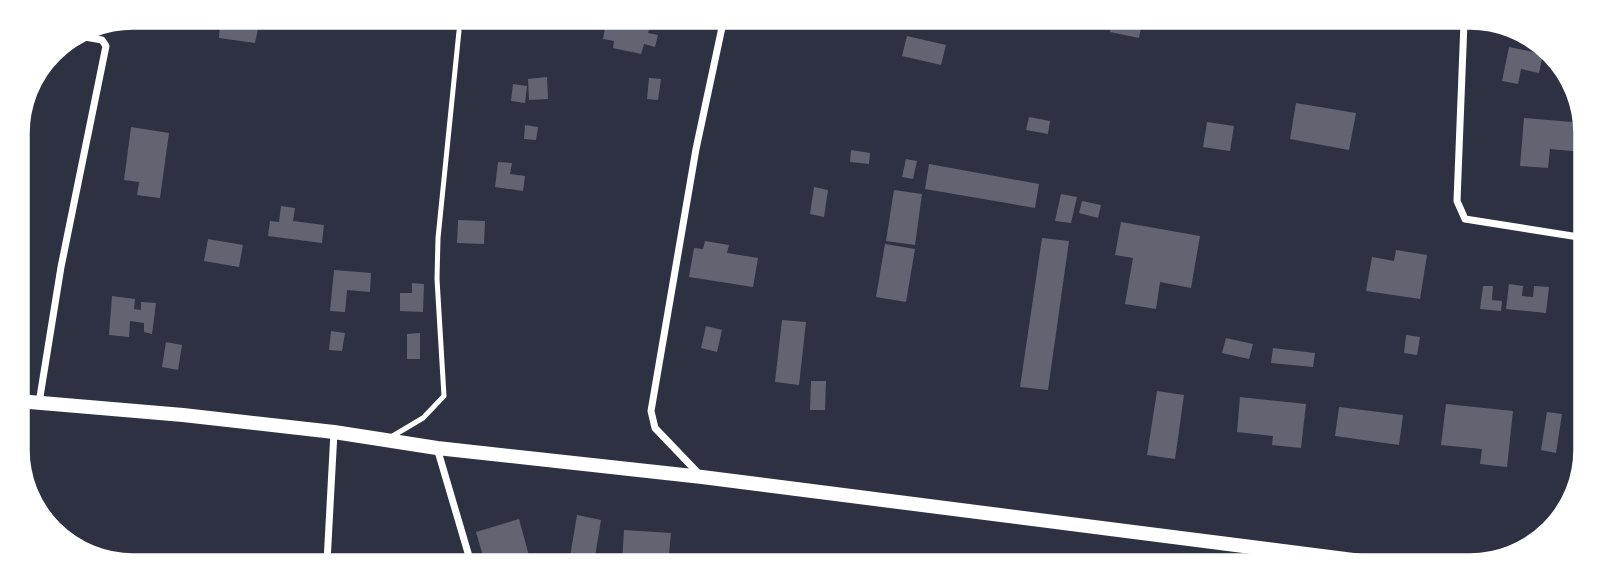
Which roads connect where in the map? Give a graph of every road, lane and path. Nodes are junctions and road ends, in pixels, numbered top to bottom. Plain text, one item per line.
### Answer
1 (722, 28) edge
2 (1464, 28) edge
3 (459, 31) dead end
4 (90, 38) edge
5 (1575, 236) edge
6 (28, 402) edge
7 (39, 403) junction
8 (334, 432) junction
9 (388, 439) junction
10 (437, 448) junction
11 (702, 477) junction
12 (327, 555) edge
13 (469, 555) edge
14 (1257, 555) edge

1 - 11 street
2 - 5 street
3 - 9 lane
4 - 7 street
6 - 7 main road
7 - 8 main road
8 - 9 main road
8 - 12 street
9 - 10 main road
10 - 11 main road
10 - 13 street
11 - 14 main road

